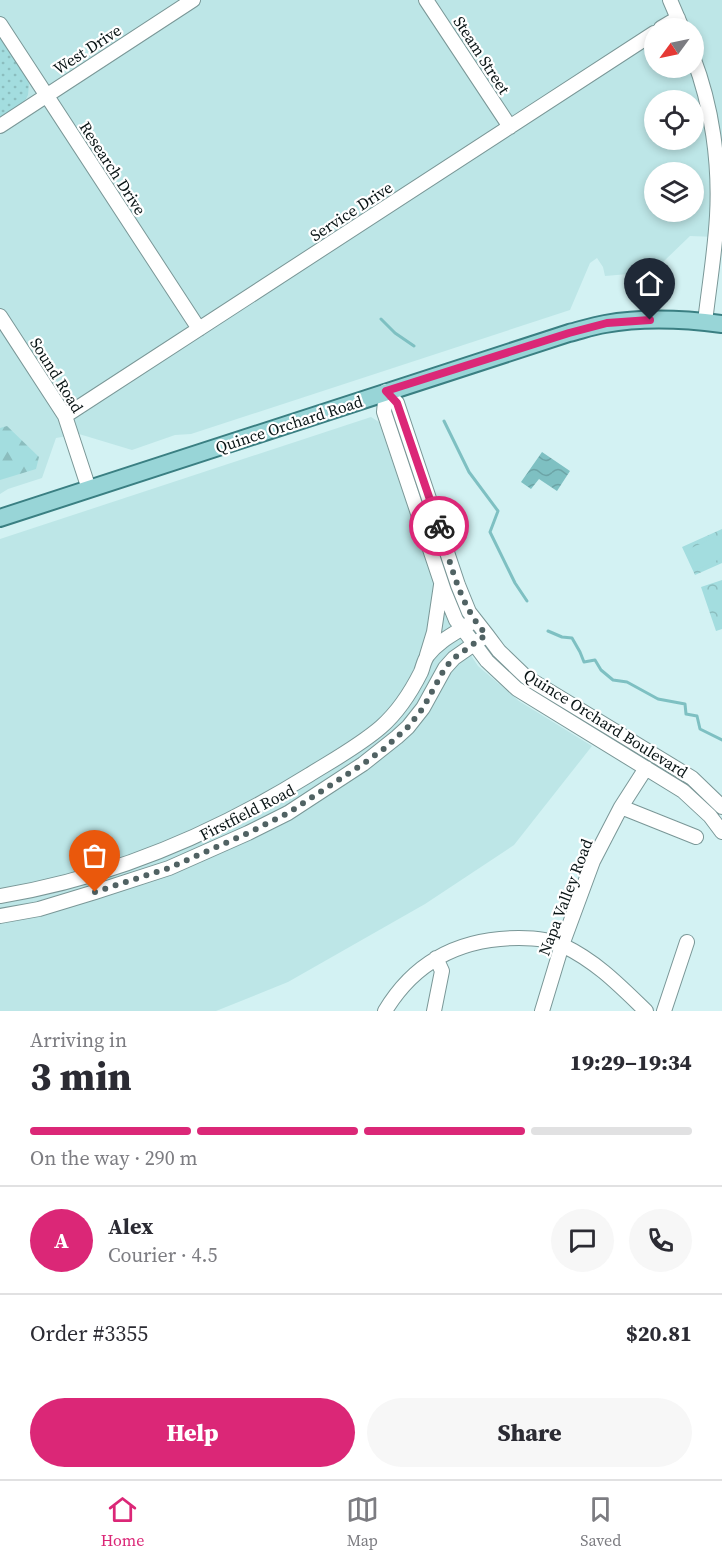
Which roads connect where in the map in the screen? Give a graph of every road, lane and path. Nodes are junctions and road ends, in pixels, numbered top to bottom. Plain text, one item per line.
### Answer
1 (193, 0) edge
2 (426, 0) edge
3 (670, 0) edge
4 (678, 18) edge
5 (0, 24) edge
6 (644, 40) edge
7 (699, 78) edge
8 (47, 95) junction
9 (0, 126) edge
10 (510, 127) junction
11 (720, 215) edge
12 (0, 316) edge
13 (705, 322) junction
14 (722, 324) edge
15 (199, 329) junction
16 (386, 391) junction
17 (65, 416) junction
18 (89, 489) junction
19 (0, 518) edge
20 (441, 583) junction
21 (476, 620) junction
22 (463, 629) junction
23 (486, 635) junction
24 (474, 644) junction
25 (427, 656) junction
26 (646, 768) junction
27 (621, 807) junction
28 (722, 807) edge
29 (722, 832) edge
30 (696, 837) dead end
31 (0, 896) edge
32 (0, 916) edge
33 (687, 942) dead end
34 (562, 945) junction
35 (436, 958) junction
36 (385, 1011) edge
37 (434, 1011) edge
38 (542, 1011) edge
39 (646, 1011) edge
40 (664, 1011) edge

1 - 8 street, West Drive
2 - 10 street, Steam Street
3 - 4 street
5 - 8 street, Research Drive
6 - 10 street, Service Drive
7 - 11 street
8 - 9 street, West Drive
8 - 15 street, Research Drive
10 - 15 street, Service Drive
11 - 13 street
12 - 17 street, Sound Road
13 - 14 main road, Quince Orchard Road
13 - 16 main road, Quince Orchard Road
15 - 17 street, Service Drive
16 - 18 main road, Quince Orchard Road
16 - 20 street, Quince Orchard Boulevard
16 - 21 street, Quince Orchard Boulevard
17 - 18 street, Sound Road
18 - 19 main road, Quince Orchard Road
20 - 22 street, Quince Orchard Boulevard
20 - 25 street
21 - 22 street, Firstfield Road
21 - 23 street, Quince Orchard Boulevard
22 - 24 street, Quince Orchard Boulevard
22 - 25 street, Firstfield Road
23 - 24 street, Firstfield Road
23 - 28 street, Quince Orchard Boulevard
24 - 26 street, Quince Orchard Boulevard
24 - 32 street, Firstfield Road
25 - 31 street, Firstfield Road
26 - 27 street, Napa Valley Road
26 - 29 street, Quince Orchard Boulevard
27 - 30 street
27 - 34 street, Napa Valley Road
33 - 40 street
34 - 35 street
34 - 38 street, Napa Valley Road
34 - 39 street
35 - 36 street
35 - 37 street

